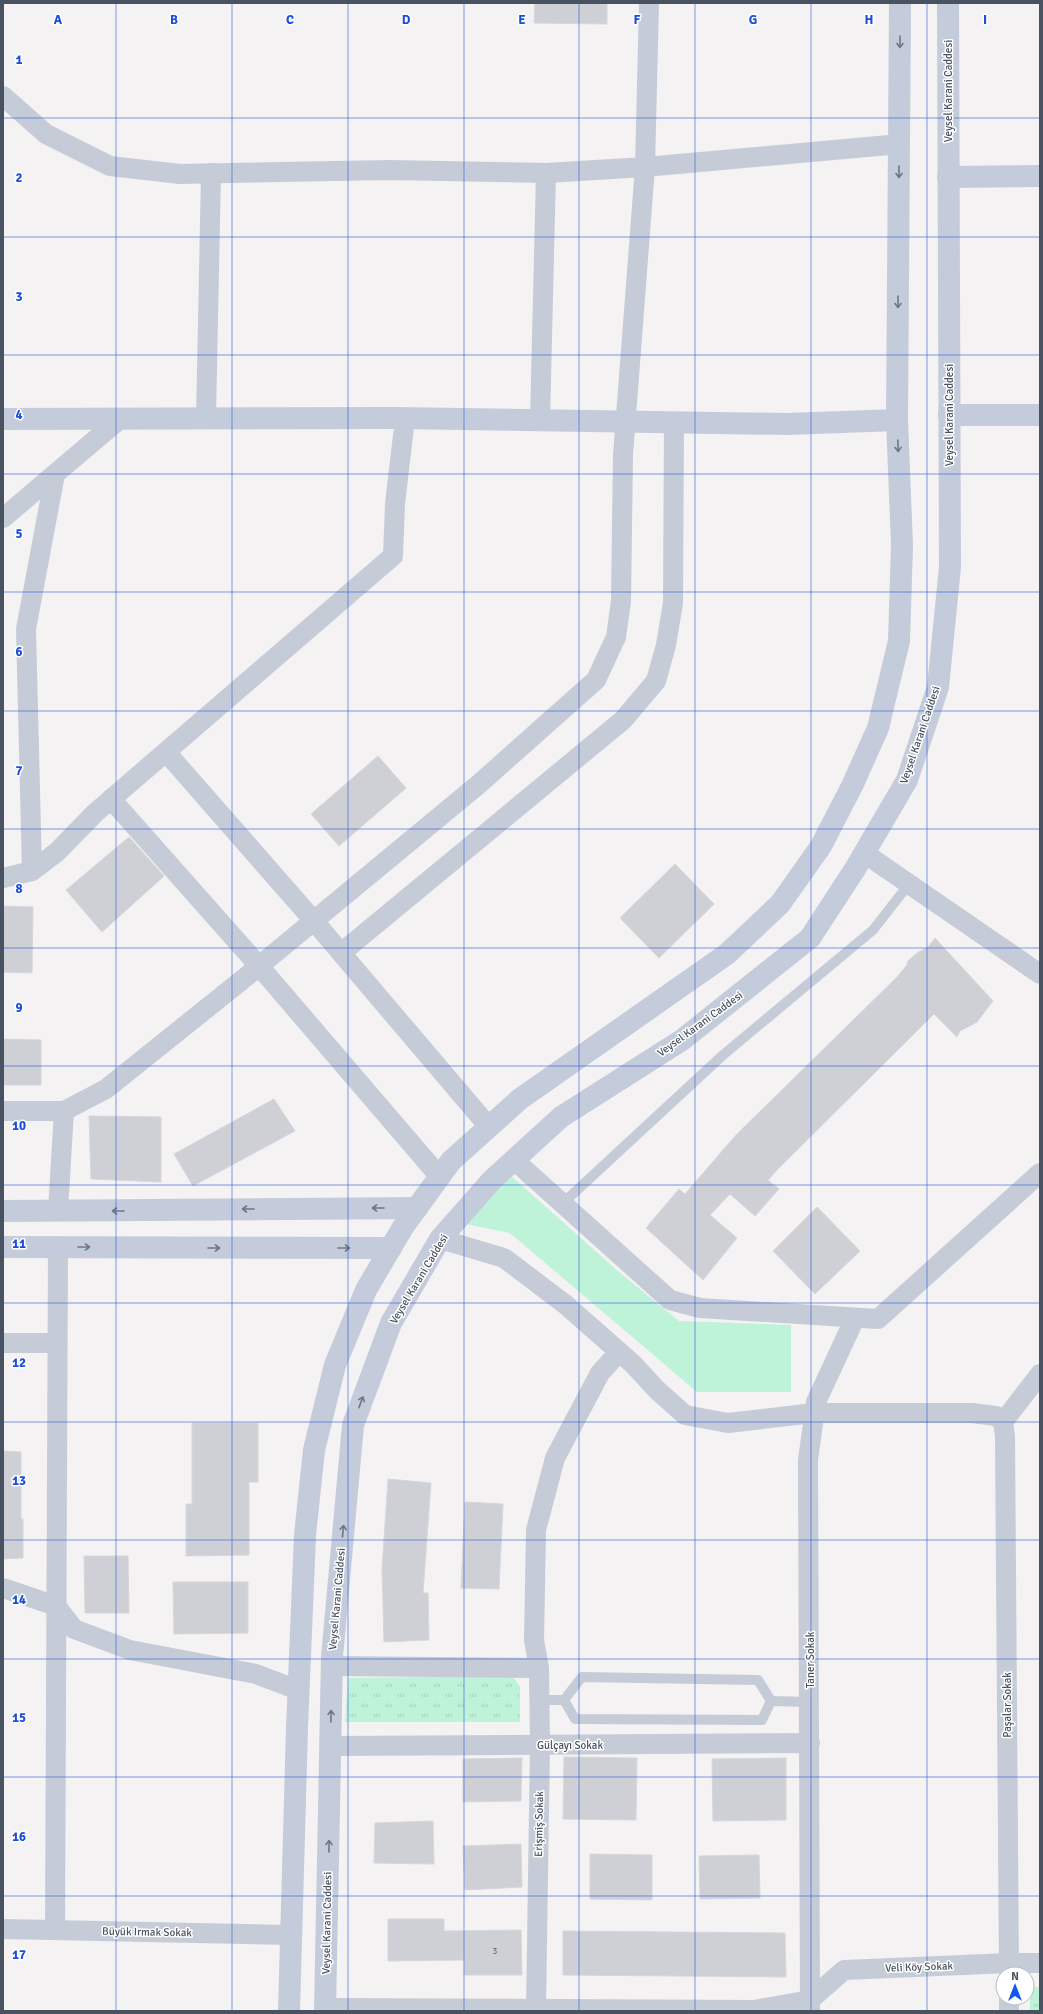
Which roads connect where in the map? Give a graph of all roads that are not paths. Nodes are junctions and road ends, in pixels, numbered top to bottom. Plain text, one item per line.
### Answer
1 (649, 3) edge
2 (900, 3) edge
3 (948, 3) edge
4 (3, 96) edge
5 (900, 144) junction
6 (645, 167) junction
7 (211, 173) junction
8 (546, 173) junction
9 (1040, 176) edge
10 (948, 177) junction
11 (949, 415) junction
12 (1040, 415) edge
13 (120, 418) junction
14 (206, 418) junction
15 (405, 418) junction
16 (3, 419) edge
17 (540, 420) junction
18 (898, 420) junction
19 (625, 422) junction
20 (674, 422) junction
21 (55, 474) junction
22 (3, 518) edge
23 (166, 752) junction
24 (111, 799) junction
25 (864, 854) junction
26 (32, 871) junction
27 (3, 878) edge
28 (909, 884) junction
29 (314, 921) junction
30 (341, 953) junction
31 (259, 966) junction
32 (1040, 974) edge
33 (3, 1111) edge
34 (64, 1111) junction
35 (489, 1127) junction
36 (514, 1160) junction
37 (1040, 1173) edge
38 (440, 1176) junction
39 (562, 1204) junction
40 (417, 1208) junction
41 (3, 1211) edge
42 (58, 1211) junction
43 (440, 1239) junction
44 (3, 1247) edge
45 (58, 1247) junction
46 (391, 1248) junction
47 (855, 1318) junction
48 (3, 1343) edge
49 (57, 1343) junction
50 (619, 1352) junction
51 (1040, 1374) edge
52 (814, 1413) junction
53 (1004, 1429) junction
54 (3, 1588) edge
55 (56, 1606) junction
56 (332, 1666) junction
57 (539, 1668) junction
58 (298, 1690) junction
59 (539, 1700) junction
60 (564, 1700) junction
61 (771, 1701) junction
62 (810, 1702) junction
63 (810, 1744) junction
64 (540, 1745) junction
65 (331, 1746) junction
66 (3, 1929) edge
67 (55, 1930) junction
68 (291, 1935) junction
69 (1040, 1963) edge
70 (1009, 1966) edge
71 (1021, 1966) edge
72 (995, 1968) edge
73 (810, 2006) edge
74 (536, 2009) junction
75 (325, 2010) edge
76 (289, 2011) edge

1 - 6 street
2 -> 5 main road
3 - 10 main road, Veysel Karani Caddesi
4 - 7 street
5 - 6 street
5 -> 18 main road
6 - 8 street
6 - 19 street
7 - 8 street
7 - 14 street
8 - 17 street
9 - 10 main road
10 - 11 main road, Veysel Karani Caddesi
11 - 12 main road
11 - 25 main road, Veysel Karani Caddesi
13 - 14 main road
13 - 16 main road
13 - 21 street
14 - 15 main road
15 - 17 main road
15 - 23 street
17 - 19 main road
18 - 20 main road
18 -> 35 main road
19 - 20 main road
19 - 29 street
20 - 30 street
21 - 22 street
21 - 26 street
23 - 24 street
23 - 29 street
24 - 26 street
24 - 31 street
25 - 28 street
25 - 36 main road, Veysel Karani Caddesi
26 - 27 street
28 - 32 street
28 - 39 lane
29 - 30 street
29 - 31 street
30 - 35 street
31 - 34 street
31 - 38 street
33 - 34 street
34 - 42 street
35 - 38 main road
36 - 39 street
36 - 43 main road, Veysel Karani Caddesi
37 - 47 street
38 - 40 main road
39 - 47 street
40 -> 42 main road
40 - 46 main road
41 - 42 main road
43 - 50 street
56 -> 43 main road, Veysel Karani Caddesi
44 - 45 main road
45 -> 46 main road
45 - 49 street
46 - 58 main road
47 - 52 street, Taner Sokak
48 - 49 street
49 - 55 street
50 - 52 street
50 - 57 street, Erişmiş Sokak
51 - 53 street
52 - 53 street
52 - 62 street, Taner Sokak
53 - 70 street, Paşalar Sokak
54 - 55 street
55 - 58 street
55 - 67 street
56 - 57 street
65 -> 56 main road, Veysel Karani Caddesi
57 - 59 street, Erişmiş Sokak
58 - 68 main road
59 - 60 lane
59 - 64 street, Erişmiş Sokak
60 - 61 lane
60 - 61 lane
61 - 62 lane
62 - 63 street, Taner Sokak
63 - 64 street, Gülçayı Sokak
63 - 73 street, Taner Sokak
64 - 65 street, Gülçayı Sokak
64 - 74 street, Erişmiş Sokak
75 -> 65 main road, Veysel Karani Caddesi
66 - 67 street, Büyük Irmak Sokak
67 - 68 street, Büyük Irmak Sokak
68 - 76 main road
69 - 71 street, Veli Köy Sokak
72 - 73 street, Veli Köy Sokak
73 - 74 street
74 - 75 street

